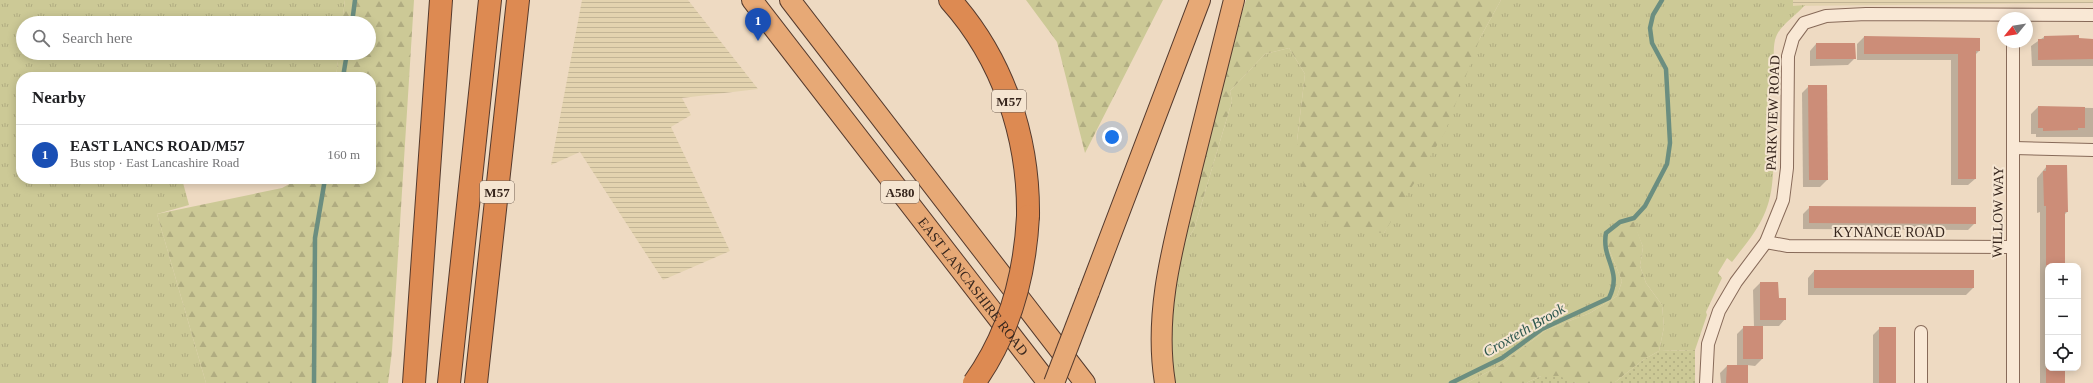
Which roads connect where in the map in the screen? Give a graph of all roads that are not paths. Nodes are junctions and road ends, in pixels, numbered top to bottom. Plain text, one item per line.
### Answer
1 (440, 0) edge
2 (490, 0) edge
3 (518, 0) edge
4 (752, 0) edge
5 (790, 0) edge
6 (950, 0) edge
7 (1200, 0) edge
8 (1234, 0) edge
9 (2093, 15) edge
10 (1997, 16) edge
11 (2033, 16) edge
12 (2013, 48) edge
13 (2014, 148) junction
14 (2093, 150) edge
15 (1766, 242) junction
16 (2012, 247) junction
17 (1921, 332) dead end
18 (414, 383) edge
19 (449, 383) edge
20 (476, 383) edge
21 (974, 383) edge
22 (1048, 383) edge
23 (1054, 383) edge
24 (1085, 383) edge
25 (1165, 383) edge
26 (1706, 383) edge
27 (1921, 383) edge
28 (2013, 383) edge

1 - 18 highway
2 - 19 highway, M57
3 - 20 highway, M57
4 - 22 highway, EAST LANCASHIRE ROAD / A580
5 - 24 highway, EAST LANCASHIRE ROAD / A580
6 - 21 highway, M57, bridge
7 - 23 highway, bridge
8 - 25 highway
9 - 11 street, PARKVIEW ROAD
10 - 15 street, PARKVIEW ROAD
12 - 13 street, WILLOW WAY
13 - 14 street
13 - 16 street, WILLOW WAY
15 - 16 street, KYNANCE ROAD
15 - 26 street, PARKVIEW ROAD
16 - 28 street, WILLOW WAY
17 - 27 street

